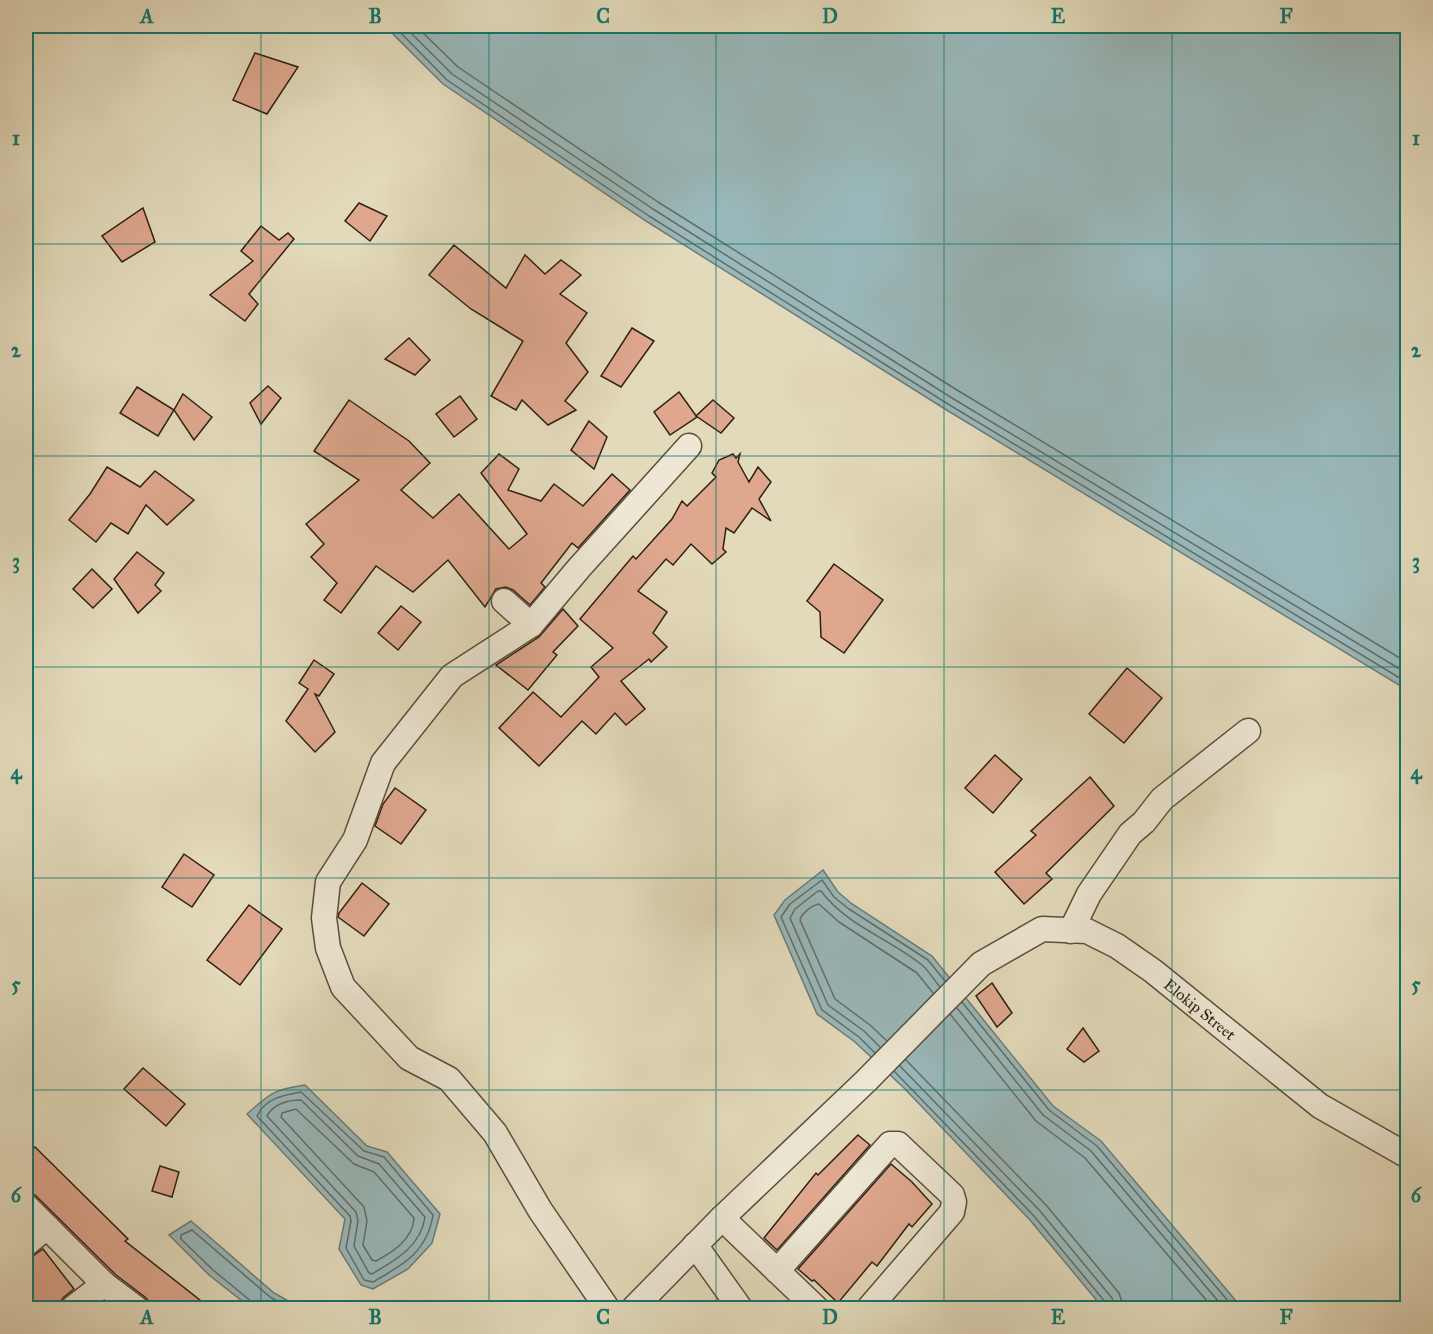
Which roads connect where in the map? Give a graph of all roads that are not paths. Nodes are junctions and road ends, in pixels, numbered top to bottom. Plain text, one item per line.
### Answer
1 (689, 447) dead end
2 (504, 601) dead end
3 (531, 625) junction
4 (1248, 731) dead end
5 (1071, 930) junction
6 (1407, 1156) edge
7 (26, 1206) edge
8 (722, 1218) junction
9 (46, 1227) junction
10 (26, 1244) edge
11 (695, 1245) junction
12 (777, 1271) junction
13 (104, 1284) junction
14 (73, 1308) edge
15 (136, 1308) edge
16 (607, 1308) edge
17 (634, 1308) edge
18 (740, 1308) edge
19 (816, 1308) edge
20 (869, 1308) edge

1 - 3 street
2 - 3 street
3 - 16 street
4 - 5 street
5 - 6 street, Elokip Street
5 - 8 street, Elokip Street
7 - 9 street
8 - 11 street, Elokip Street
8 - 12 street
9 - 10 street
9 - 13 street
11 - 17 street, Elokip Street
11 - 18 street
12 - 19 street
12 - 20 street
13 - 14 street
13 - 15 street

